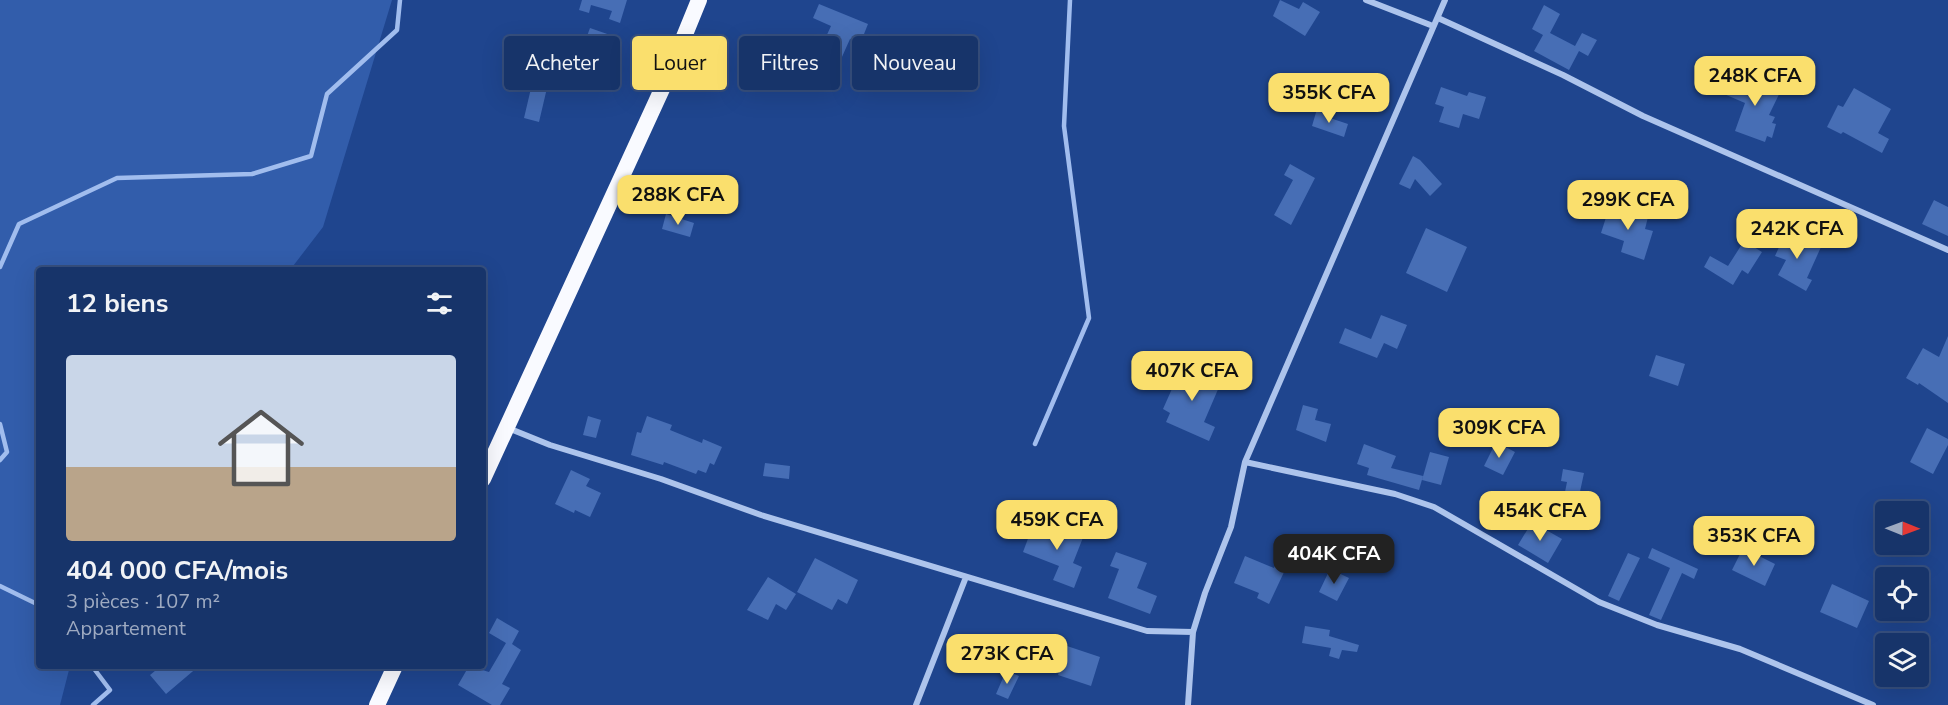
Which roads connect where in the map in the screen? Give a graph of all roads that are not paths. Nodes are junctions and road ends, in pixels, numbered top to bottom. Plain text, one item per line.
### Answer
1 (699, 0) edge
2 (1366, 0) edge
3 (1445, 0) edge
4 (1438, 18) junction
5 (1433, 26) junction
6 (1948, 250) edge
7 (507, 428) junction
8 (1245, 462) junction
9 (486, 473) edge
10 (966, 577) junction
11 (1194, 632) junction
12 (394, 669) edge
13 (377, 705) edge
14 (916, 705) edge
15 (1188, 705) edge
16 (1873, 705) edge

1 - 7 highway
2 - 5 street
3 - 4 street
4 - 5 street
4 - 6 street
5 - 8 street
7 - 9 highway
7 - 10 street
8 - 11 street
8 - 16 street
10 - 11 street
10 - 14 street
11 - 15 street
12 - 13 highway

